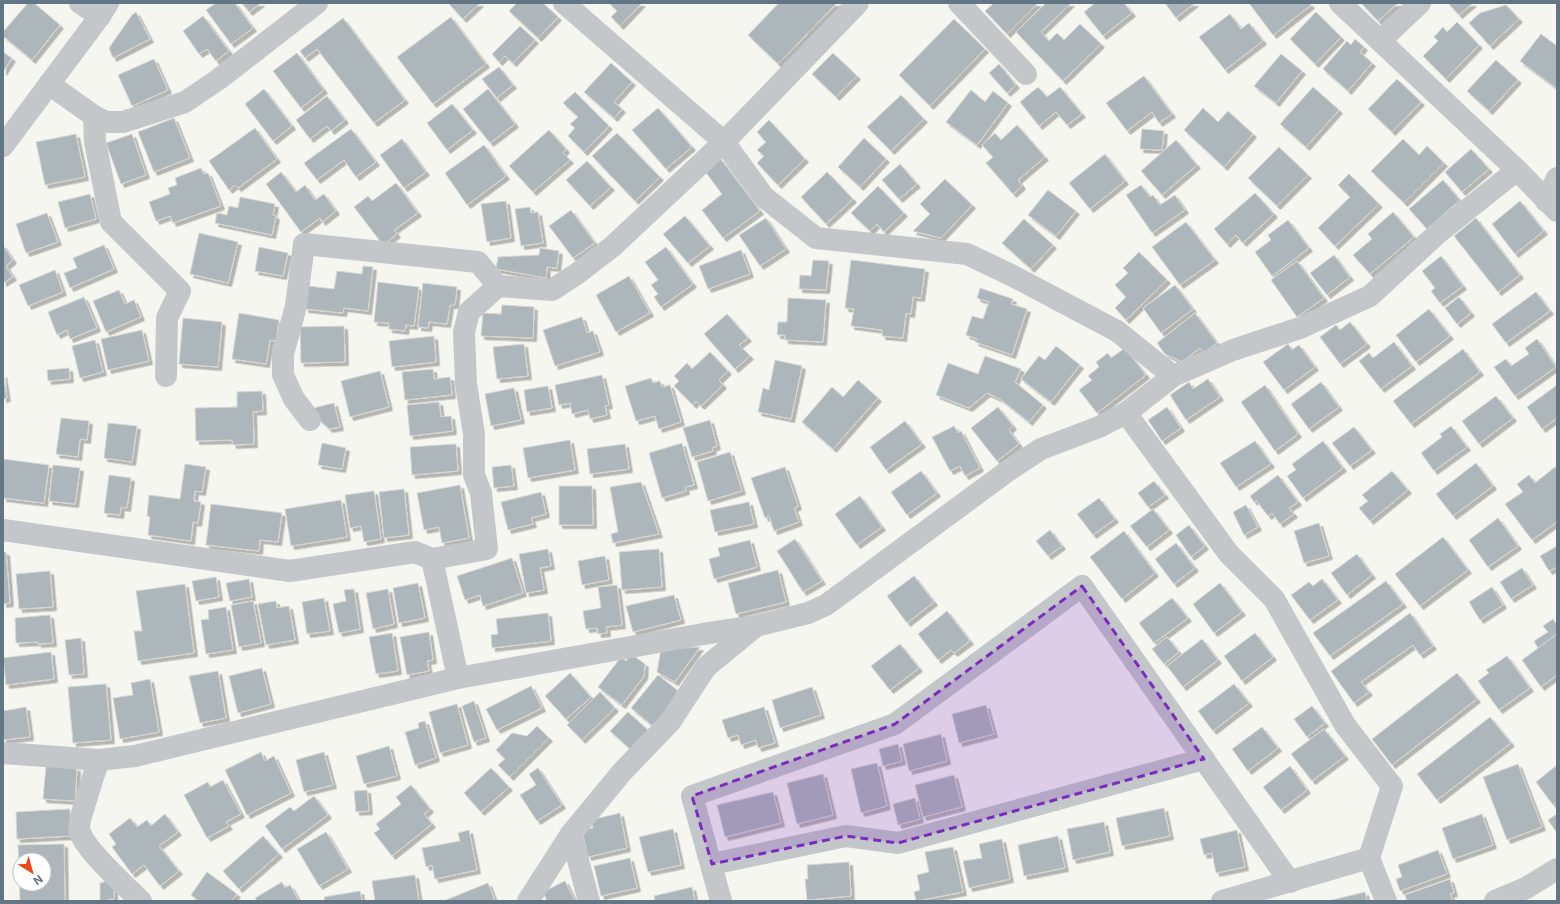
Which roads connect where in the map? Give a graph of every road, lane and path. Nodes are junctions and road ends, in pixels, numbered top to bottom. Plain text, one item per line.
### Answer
1 (80, 3) edge
2 (317, 3) edge
3 (564, 3) edge
4 (858, 3) edge
5 (959, 3) edge
6 (1340, 3) edge
7 (1420, 3) edge
8 (104, 10) edge
9 (1380, 41) junction
10 (1026, 74) dead end
11 (49, 84) junction
12 (94, 116) junction
13 (5, 141) edge
14 (724, 142) junction
15 (1517, 170) junction
16 (1557, 178) edge
17 (1552, 206) edge
18 (498, 286) junction
19 (166, 376) dead end
20 (1173, 376) junction
21 (1126, 413) junction
22 (310, 420) dead end
23 (3, 530) edge
24 (432, 559) junction
25 (756, 626) junction
26 (458, 678) junction
27 (3, 753) edge
28 (1204, 759) junction
29 (98, 760) junction
30 (570, 834) junction
31 (1369, 858) junction
32 (712, 864) junction
33 (1554, 874) edge
34 (1290, 882) junction
35 (141, 901) edge
36 (528, 901) edge
37 (589, 901) edge
38 (721, 901) edge
39 (1222, 901) edge
40 (1386, 901) edge
41 (1495, 901) edge

1 - 8 street
2 - 12 street
3 - 14 street
4 - 14 street
5 - 10 street
6 - 9 street
7 - 9 street
8 - 11 street
9 - 15 street
11 - 12 street
11 - 13 street
12 - 19 street
14 - 18 street
14 - 20 street
15 - 17 street
15 - 20 street
16 - 17 street
18 - 22 street
18 - 24 street
20 - 21 street
21 - 25 street
21 - 31 street
23 - 24 street
24 - 26 street
25 - 26 street
25 - 30 street
26 - 29 street
27 - 29 street
28 - 32 street
28 - 32 street
28 - 34 street
29 - 35 street
30 - 36 street
30 - 37 street
31 - 34 street
31 - 40 street
32 - 38 street
33 - 41 street
34 - 39 street

